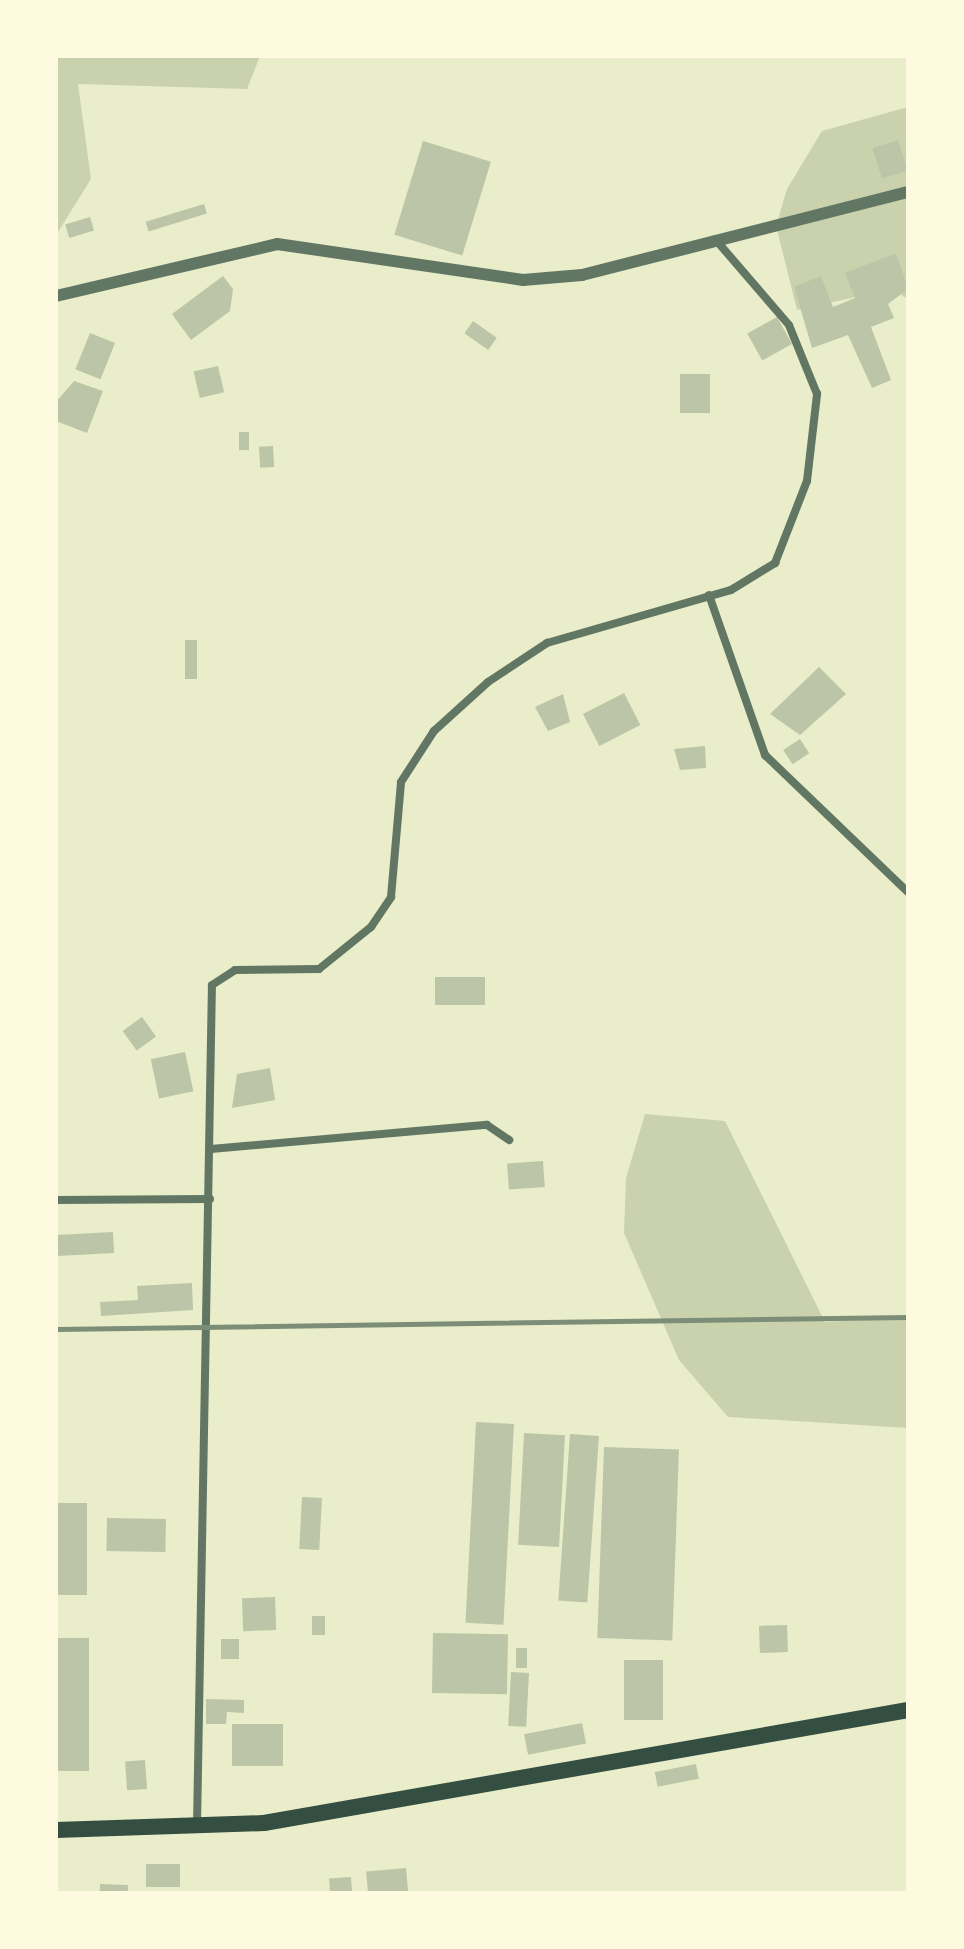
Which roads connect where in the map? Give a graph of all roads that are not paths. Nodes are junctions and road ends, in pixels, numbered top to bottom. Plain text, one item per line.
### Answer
1 (908, 192) edge
2 (715, 239) junction
3 (56, 296) edge
4 (709, 595) junction
5 (908, 892) edge
6 (509, 1140) dead end
7 (211, 1149) junction
8 (210, 1199) junction
9 (56, 1200) edge
10 (908, 1710) edge
11 (56, 1830) edge
12 (197, 1830) junction

1 - 2 street
2 - 3 street
2 - 4 street
4 - 5 street
4 - 7 street
6 - 7 street
7 - 8 street
8 - 9 street
8 - 12 street
10 - 12 highway
11 - 12 highway

